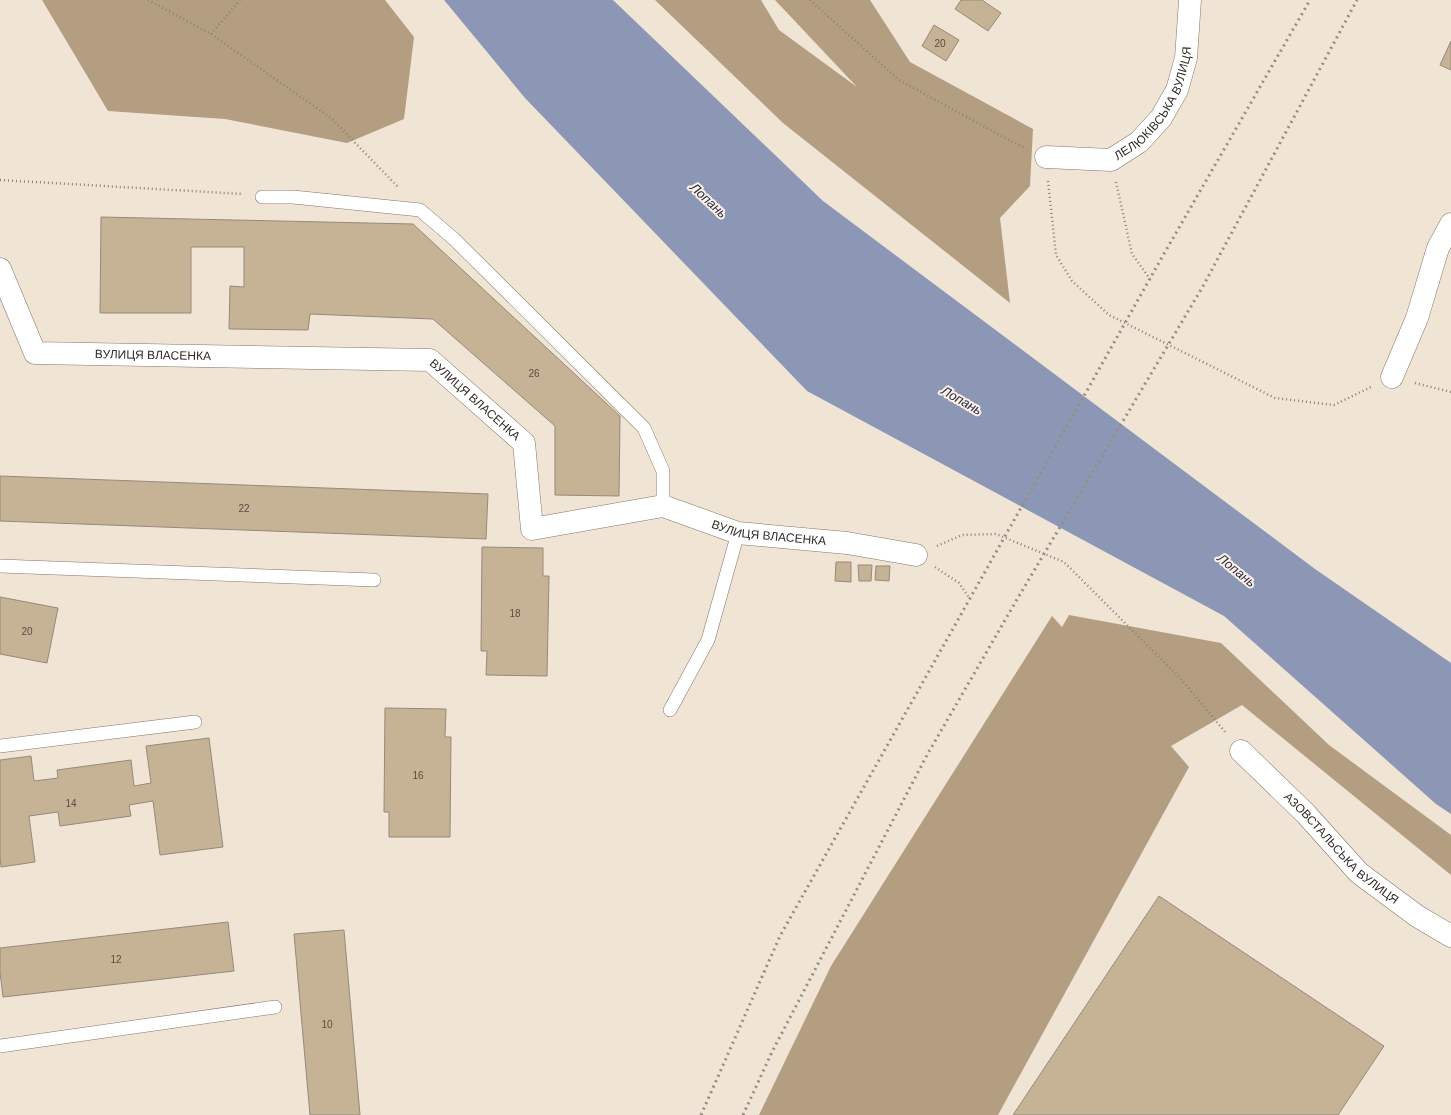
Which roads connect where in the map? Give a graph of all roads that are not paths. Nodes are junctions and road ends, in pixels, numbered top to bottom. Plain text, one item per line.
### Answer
1 (1190, 0) edge
2 (1046, 157) road end
3 (262, 197) dead end
4 (1451, 224) edge
5 (0, 269) edge
6 (1392, 377) road end
7 (663, 506) junction
8 (738, 533) junction
9 (916, 555) road end
10 (0, 566) edge
11 (374, 580) dead end
12 (670, 710) dead end
13 (195, 722) dead end
14 (0, 746) edge
15 (1241, 750) road end
16 (1451, 936) edge
17 (275, 1007) dead end
18 (0, 1046) edge

1 - 2 street, ЛЕЛЮКІВСЬКА ВУЛИЦЯ
3 - 7 lane
4 - 6 street
5 - 7 street, ВУЛИЦЯ ВЛАСЕНКА
7 - 8 street, ВУЛИЦЯ ВЛАСЕНКА
8 - 9 street, ВУЛИЦЯ ВЛАСЕНКА
8 - 12 lane
10 - 11 lane
13 - 14 lane
15 - 16 street, АЗОВСТАЛЬСЬКА ВУЛИЦЯ
17 - 18 lane

